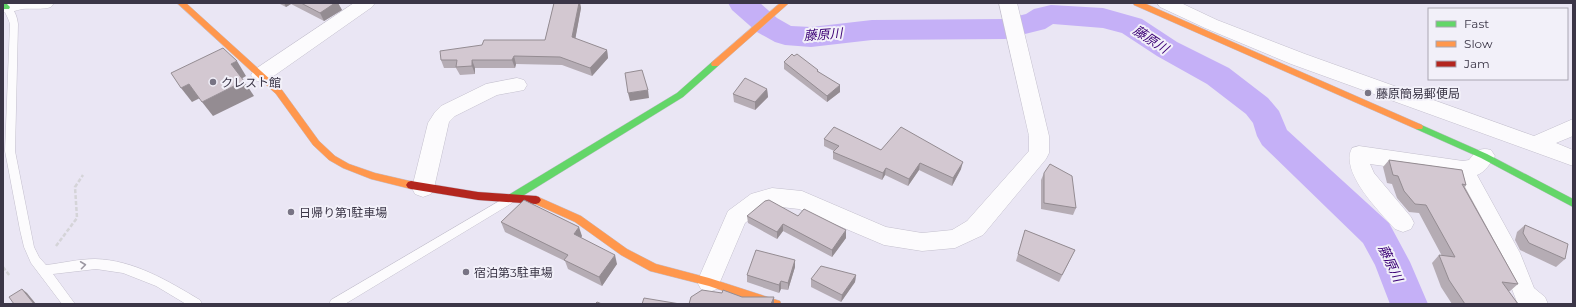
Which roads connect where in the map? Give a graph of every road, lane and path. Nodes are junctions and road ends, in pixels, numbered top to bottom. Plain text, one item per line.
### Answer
1 (46, 3) edge
2 (184, 3) edge
3 (366, 3) edge
4 (784, 3) edge
5 (1137, 3) edge
6 (1166, 3) edge
7 (4, 6) edge
8 (1009, 7) edge
9 (261, 75) junction
10 (517, 85) dead end
11 (1573, 127) edge
12 (1534, 144) junction
13 (1484, 156) junction
14 (1573, 158) edge
15 (1463, 169) junction
16 (83, 175) dead end
17 (423, 188) junction
18 (514, 197) junction
19 (1573, 203) edge
20 (1403, 224) dead end
21 (56, 246) dead end
22 (3, 267) edge
23 (44, 270) junction
24 (10, 276) dead end
25 (709, 282) junction
26 (68, 304) edge
27 (196, 304) edge
28 (335, 304) edge
29 (776, 304) edge
30 (1536, 304) edge

1 - 7 street
2 - 9 street
3 - 9 street
4 - 18 street
5 - 13 street
6 - 12 street
7 - 23 lane
8 - 25 street
9 - 17 street
10 - 17 street
11 - 12 street
12 - 14 street
13 - 15 street
13 - 19 street
15 - 20 street
15 - 30 street
16 - 21 path
17 - 18 street
18 - 25 street
18 - 28 lane
22 - 24 path
23 - 26 lane
23 -> 27 lane
25 - 29 street

